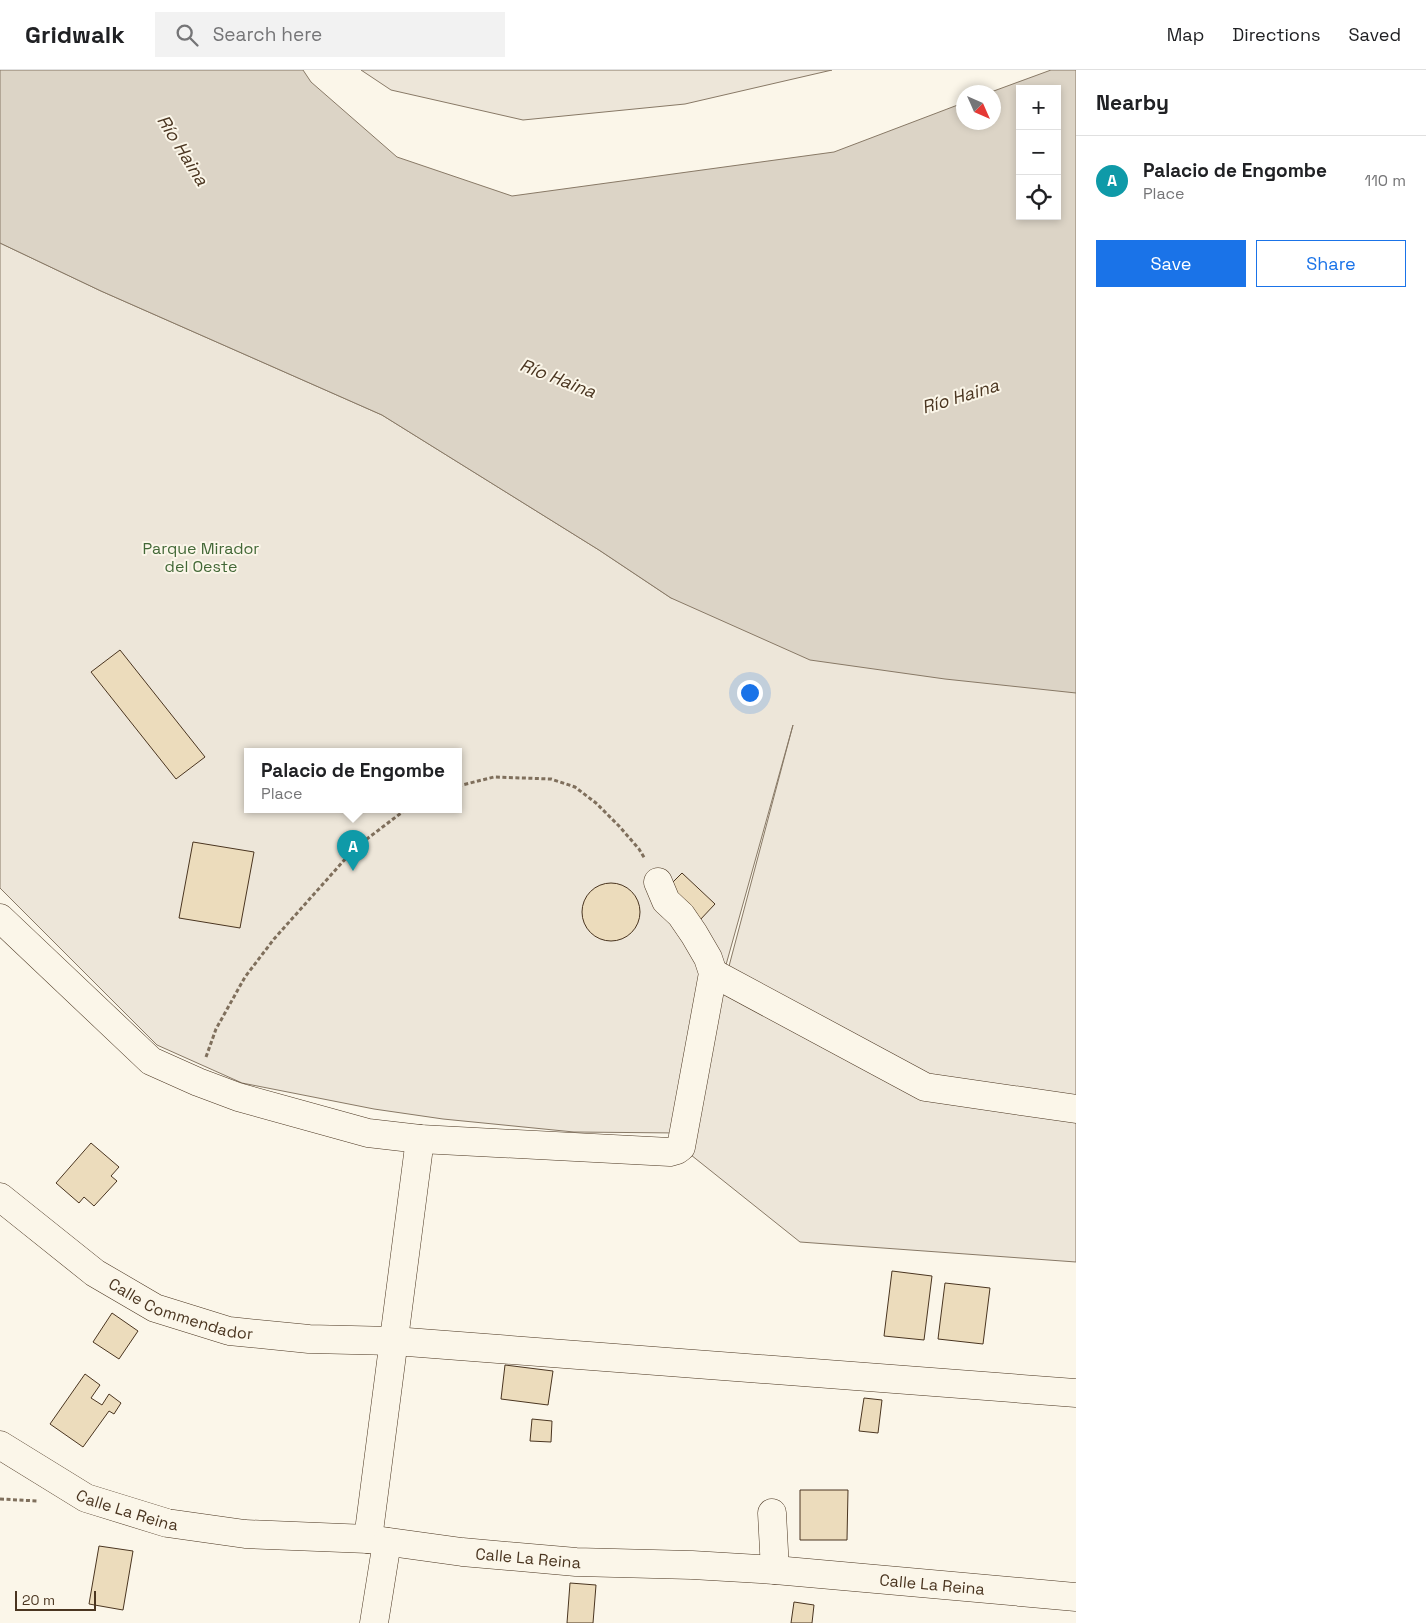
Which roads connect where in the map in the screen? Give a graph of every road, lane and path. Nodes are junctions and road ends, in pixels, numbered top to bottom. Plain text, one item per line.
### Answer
1 (462, 785) edge
2 (402, 813) edge
3 (658, 882) joint
4 (0, 918) edge
5 (713, 973) junction
6 (198, 1082) junction
7 (1076, 1109) edge
8 (420, 1139) junction
9 (0, 1196) edge
10 (394, 1341) junction
11 (1076, 1393) edge
12 (0, 1445) edge
13 (772, 1513) dead end
14 (378, 1541) junction
15 (775, 1570) junction
16 (1076, 1598) edge
17 (374, 1623) edge

1 - 3 path
2 - 6 path
3 - 5 street
4 - 6 street
5 - 7 street
5 - 8 street
6 - 8 street
8 - 10 street
9 - 10 street, Calle Commendador
10 - 11 street, Calle Commendador
10 - 14 street
12 - 14 street, Calle La Reina
13 - 15 street
14 - 15 street, Calle La Reina
14 - 17 street
15 - 16 street, Calle La Reina

